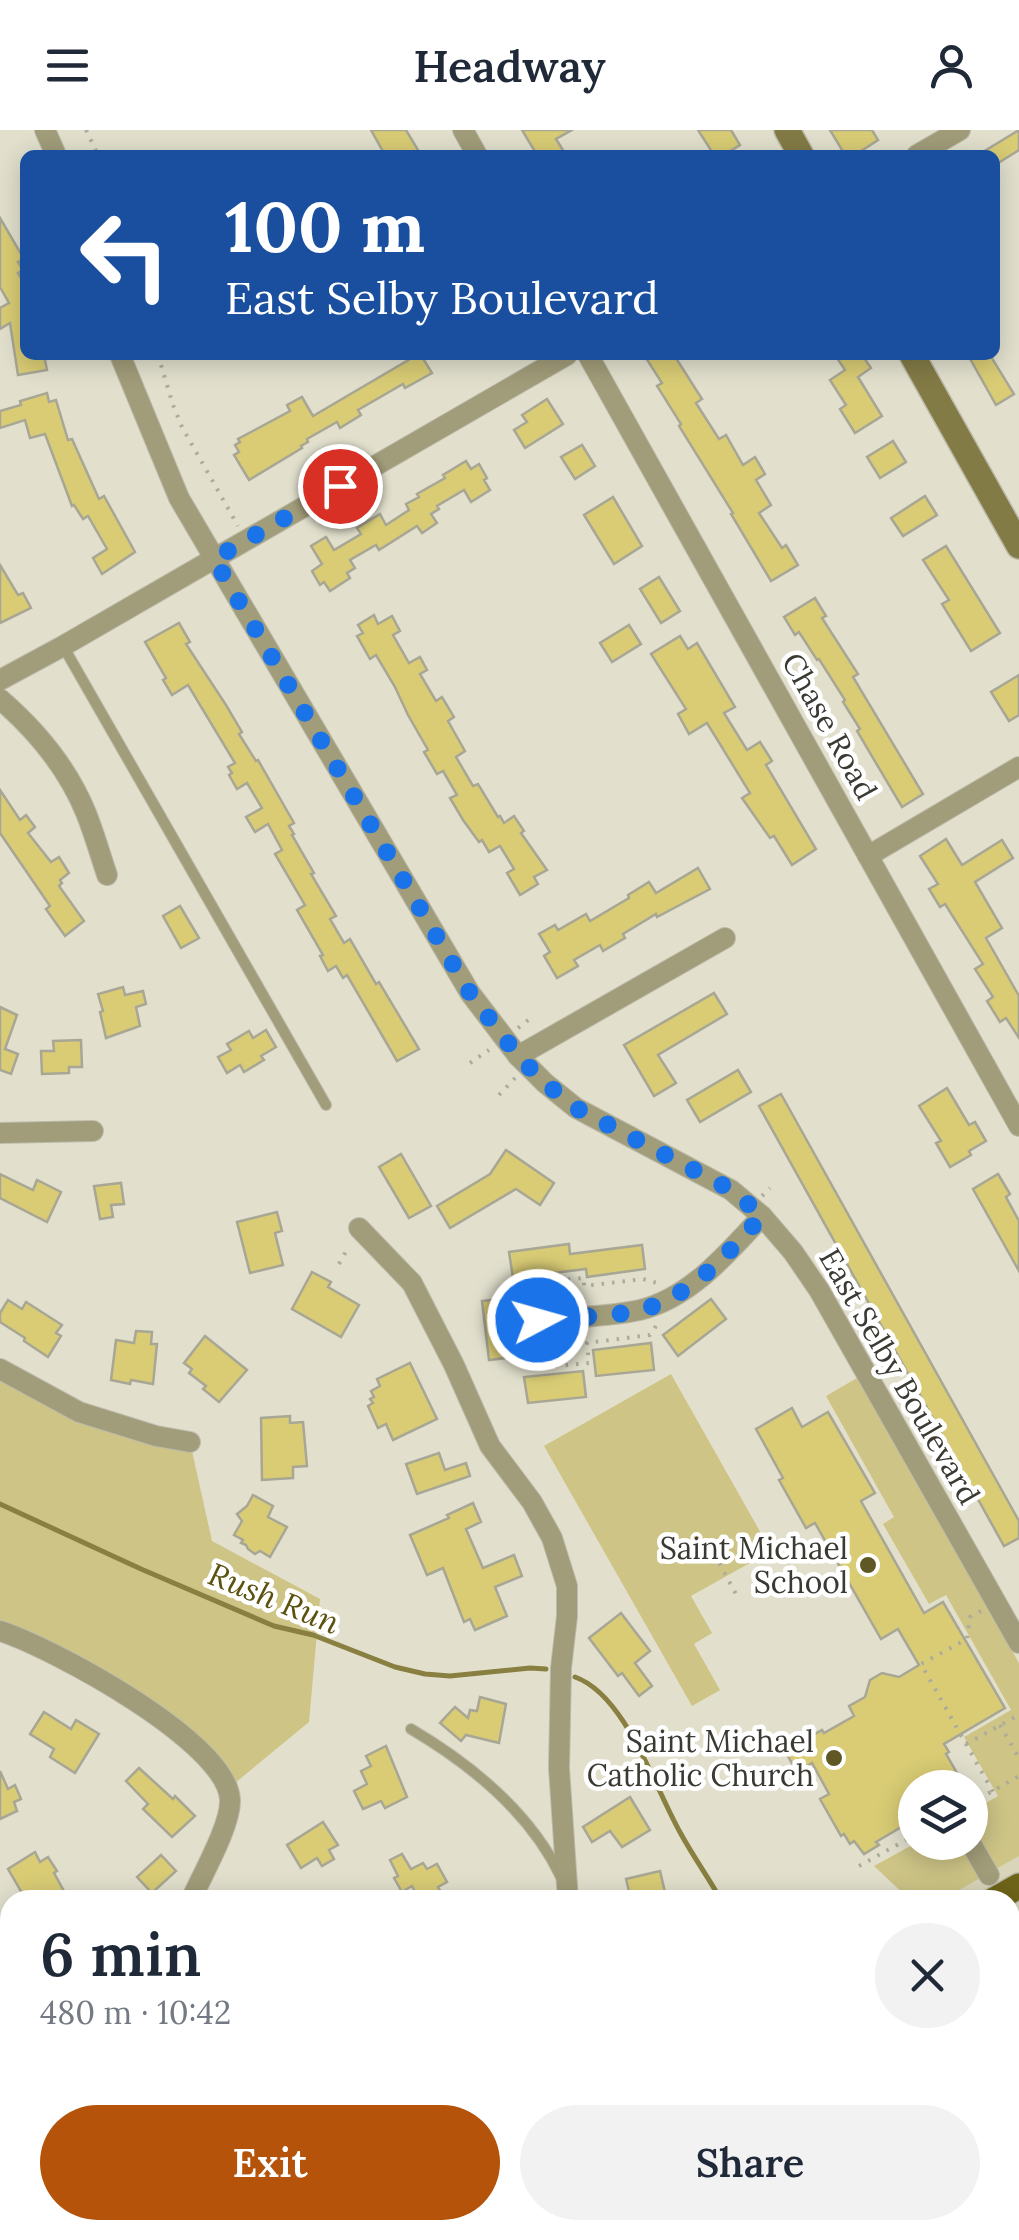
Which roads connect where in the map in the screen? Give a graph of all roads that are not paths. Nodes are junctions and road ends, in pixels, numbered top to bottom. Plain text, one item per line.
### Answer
1 (960, 130) edge
2 (926, 150) edge
3 (122, 360) edge
4 (559, 360) edge
5 (591, 360) edge
6 (915, 360) edge
7 (1019, 546) edge
8 (214, 559) junction
9 (64, 646) junction
10 (0, 680) edge
11 (0, 698) edge
12 (1019, 767) edge
13 (868, 856) junction
14 (107, 874) dead end
15 (724, 938) dead end
16 (518, 1065) junction
17 (326, 1104) dead end
18 (1019, 1126) edge
19 (93, 1131) dead end
20 (0, 1133) edge
21 (762, 1216) junction
22 (359, 1228) dead end
23 (538, 1320) dead end
24 (0, 1368) edge
25 (190, 1442) dead end
26 (0, 1630) edge
27 (1019, 1643) edge
28 (411, 1729) dead end
29 (978, 1860) edge
30 (1019, 1886) edge
31 (991, 1888) edge
32 (195, 1890) edge
33 (565, 1890) edge
34 (568, 1890) edge

1 - 2 street
3 - 8 street, East Selby Boulevard
4 - 8 street
5 - 13 street, Chase Road
6 - 7 main road
8 - 9 street
8 - 16 street, East Selby Boulevard
9 - 10 street
9 - 17 lane
11 - 14 street
12 - 13 street
13 - 18 street, Chase Road
15 - 16 street
16 - 21 street, East Selby Boulevard
19 - 20 street
21 - 23 street
21 - 27 street, East Selby Boulevard
22 - 34 street
24 - 25 street
26 - 32 street
28 - 33 lane
29 - 31 street
30 - 31 main road

